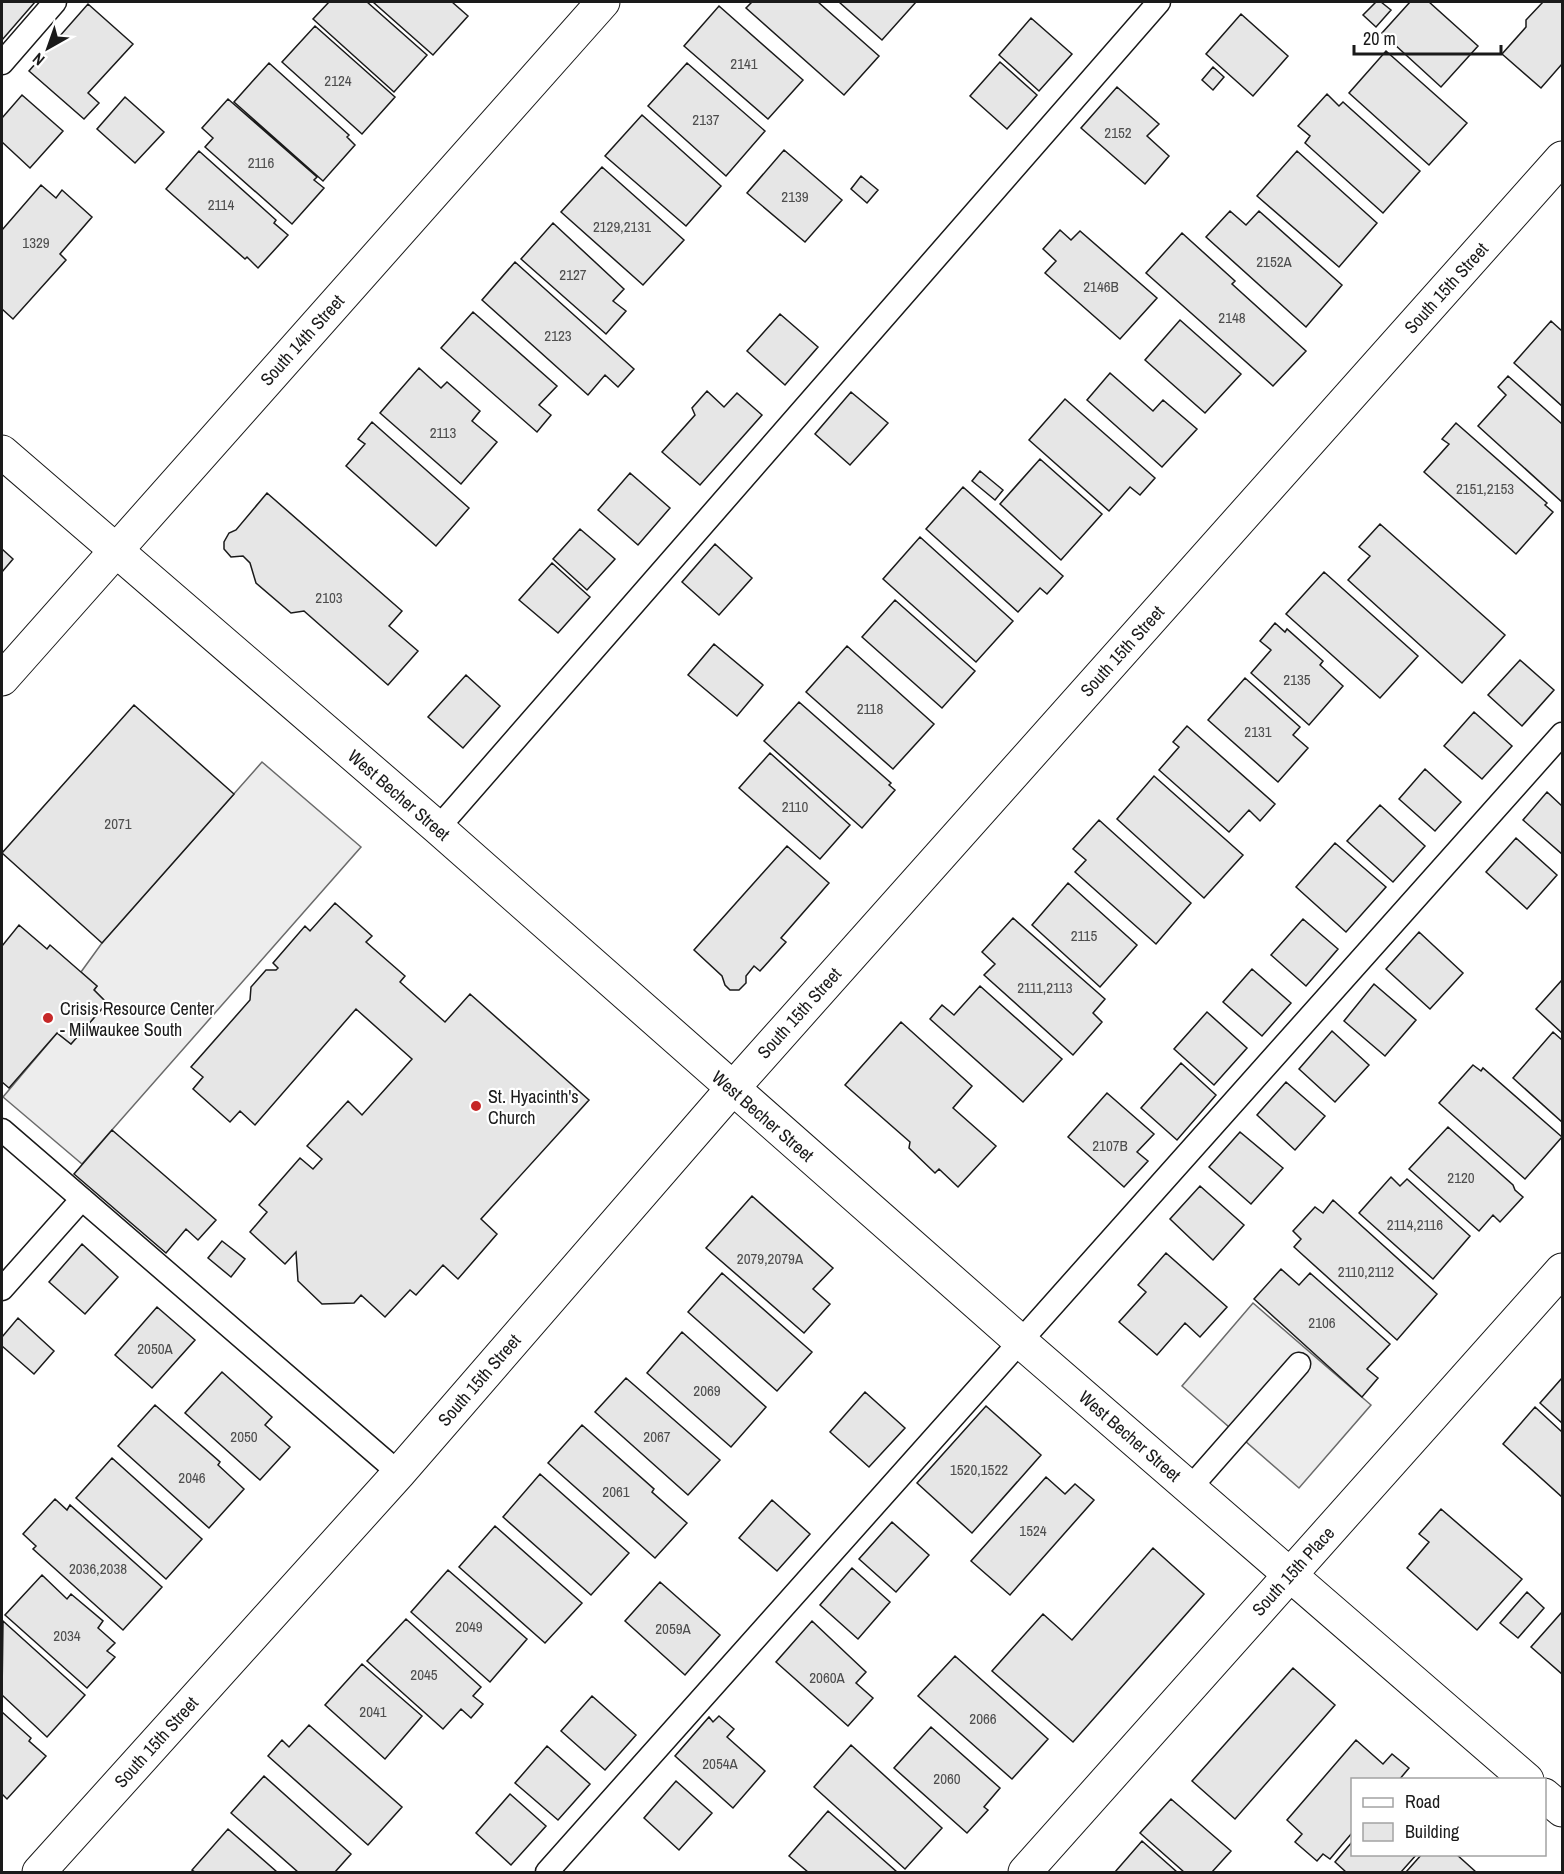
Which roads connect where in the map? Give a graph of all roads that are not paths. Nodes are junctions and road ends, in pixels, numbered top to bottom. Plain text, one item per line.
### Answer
1 (55, 2) edge
2 (603, 2) edge
3 (1159, 2) edge
4 (2, 63) edge
5 (1563, 158) edge
6 (2, 452) edge
7 (116, 550) junction
8 (2, 679) edge
9 (1563, 734) edge
10 (438, 828) junction
11 (732, 1089) junction
12 (2, 1130) edge
13 (82, 1199) junction
14 (1558, 1285) edge
15 (2, 1289) edge
16 (1021, 1342) junction
17 (1299, 1364) dead end
18 (399, 1473) junction
19 (1190, 1488) junction
20 (1289, 1575) junction
21 (1526, 1778) edge
22 (1546, 1796) edge
23 (1563, 1810) edge
24 (39, 1872) edge
25 (547, 1872) edge
26 (1025, 1872) edge

1 - 4 lane
2 - 7 street, South 14th Street
3 - 10 lane
5 - 11 street, South 15th Street
6 - 7 street, West Becher Street
7 - 8 street, South 14th Street
7 - 10 street, West Becher Street
9 - 16 lane
10 - 11 street, West Becher Street
11 - 16 street, West Becher Street
11 - 18 street, South 15th Street
12 - 13 lane
13 - 15 lane
13 - 18 lane
14 - 20 street, South 15th Place
16 - 19 street, West Becher Street
16 - 25 lane
17 - 19 lane
18 - 24 street, South 15th Street
19 - 20 street, West Becher Street
20 - 21 street, West Becher Street
20 - 26 street, South 15th Place
22 - 23 street

